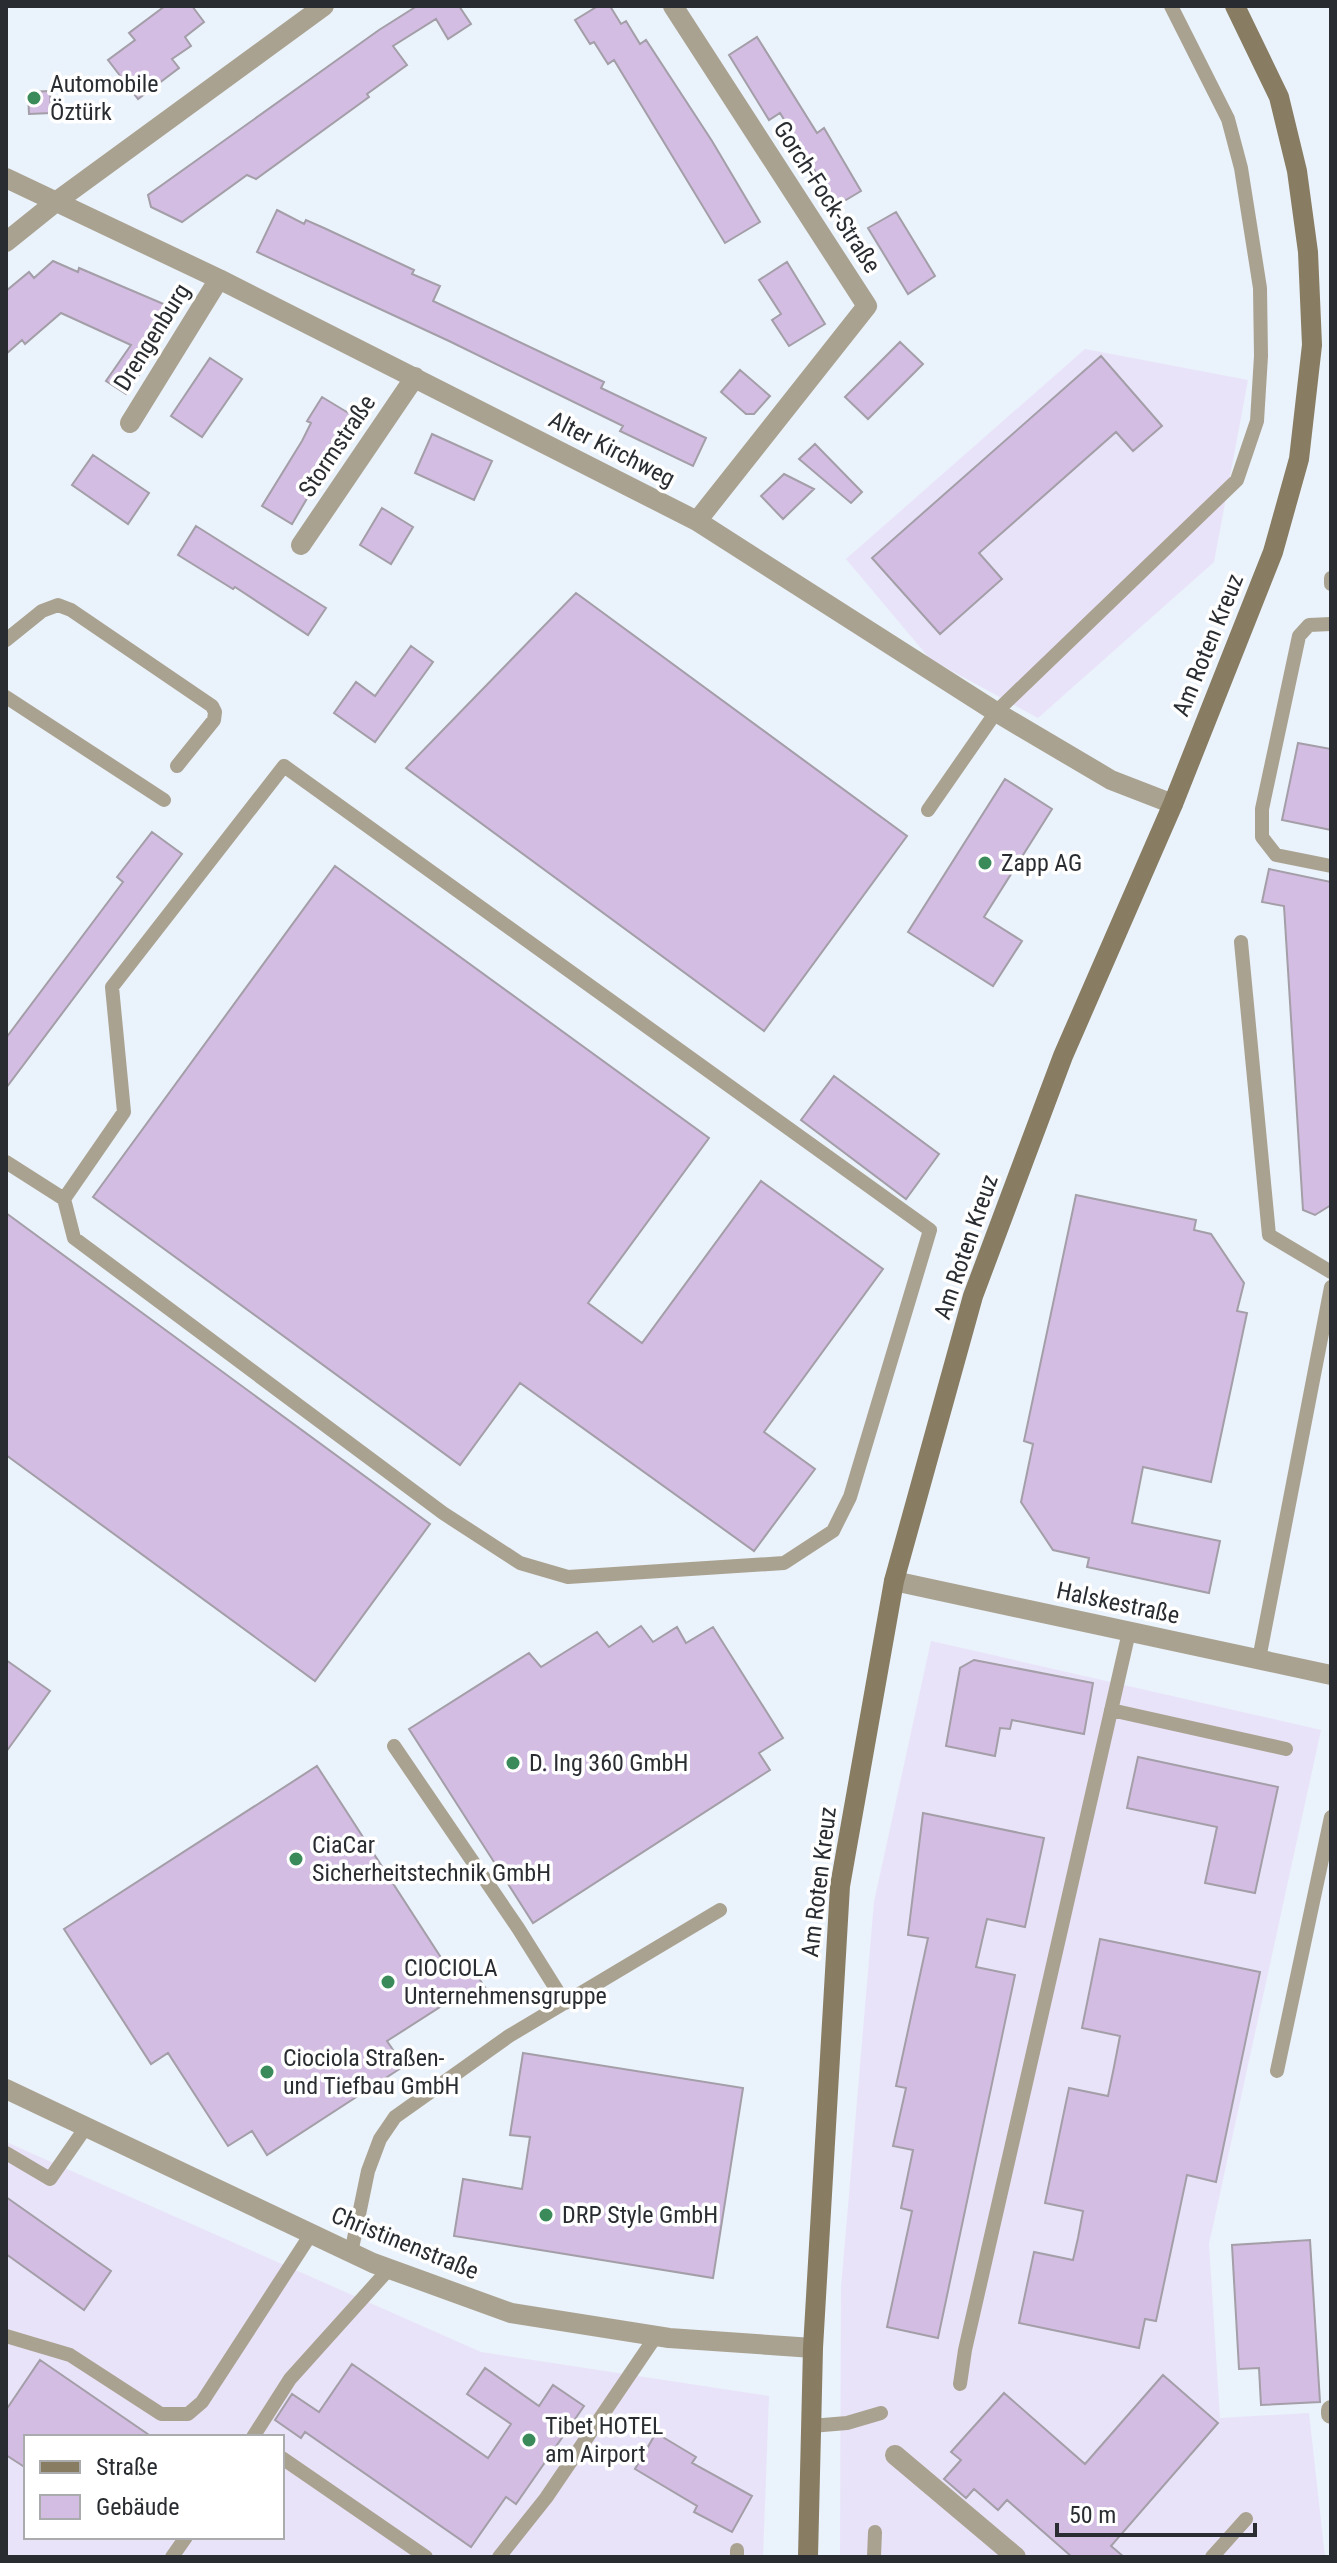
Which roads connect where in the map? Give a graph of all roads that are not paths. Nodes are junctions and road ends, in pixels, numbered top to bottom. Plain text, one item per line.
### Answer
1 (324, 6) edge
2 (673, 6) edge
3 (1171, 6) edge
4 (1235, 6) edge
5 (6, 178) edge
6 (57, 201) junction
7 (6, 242) edge
8 (219, 279) junction
9 (415, 377) junction
10 (130, 423) dead end
11 (697, 521) junction
12 (301, 545) dead end
13 (1331, 578) edge
14 (1331, 584) edge
15 (1331, 624) edge
16 (6, 640) edge
17 (6, 697) edge
18 (996, 712) junction
19 (177, 766) dead end
20 (164, 800) dead end
21 (1173, 804) junction
22 (928, 810) dead end
23 (1331, 866) edge
24 (1241, 942) dead end
25 (6, 1162) edge
26 (64, 1199) junction
27 (1331, 1272) edge
28 (1331, 1287) edge
29 (894, 1581) junction
30 (1129, 1632) junction
31 (1259, 1659) junction
32 (1331, 1675) edge
33 (1111, 1710) junction
34 (394, 1746) dead end
35 (1286, 1749) dead end
36 (1331, 1817) edge
37 (720, 1910) dead end
38 (565, 2003) junction
39 (1277, 2071) dead end
40 (6, 2089) edge
41 (86, 2127) junction
42 (6, 2153) edge
43 (311, 2234) junction
44 (351, 2253) junction
45 (389, 2269) junction
46 (6, 2336) edge
47 (656, 2336) junction
48 (813, 2348) junction
49 (960, 2384) dead end
50 (881, 2413) dead end
51 (811, 2426) junction
52 (254, 2435) edge
53 (895, 2455) dead end
54 (284, 2459) edge
55 (1246, 2519) dead end
56 (875, 2532) dead end
57 (185, 2539) edge
58 (172, 2557) edge
59 (426, 2557) edge
60 (499, 2557) edge
61 (808, 2557) edge
62 (874, 2557) edge
63 (1016, 2557) edge
64 (1212, 2557) edge

1 - 6 street
2 - 11 street, Gorch-Fock-Straße
3 - 18 lane
4 - 21 street, Am Roten Kreuz
5 - 6 street, Alter Kirchweg
6 - 7 street
6 - 8 street, Alter Kirchweg
8 - 9 street, Alter Kirchweg
8 - 10 street, Drengenburg
9 - 11 street, Alter Kirchweg
9 - 12 street, Stormstraße
11 - 18 street, Alter Kirchweg
13 - 14 lane
15 - 23 lane
16 - 19 lane
17 - 20 lane
18 - 21 street, Alter Kirchweg
18 - 22 lane
21 - 29 street, Am Roten Kreuz
24 - 27 lane
25 - 26 lane
26 - 26 lane
28 - 31 lane
29 - 30 street, Halskestraße
29 - 48 street, Am Roten Kreuz
30 - 31 street, Halskestraße
30 - 33 lane
31 - 32 street, Halskestraße
33 - 35 lane
33 - 49 lane
34 - 38 lane
36 - 39 lane
37 - 38 lane
38 - 44 lane
40 - 41 street, Christinenstraße
41 - 42 lane
41 - 43 street, Christinenstraße
43 - 44 street, Christinenstraße
43 - 46 lane
44 - 45 street, Christinenstraße
45 - 47 street, Christinenstraße
45 - 52 lane
47 - 48 street, Christinenstraße
47 - 60 lane
48 - 51 street, Am Roten Kreuz
50 - 51 lane
51 - 61 street, Am Roten Kreuz
53 - 63 street
54 - 59 lane
55 - 64 lane
56 - 62 lane
57 - 58 lane

